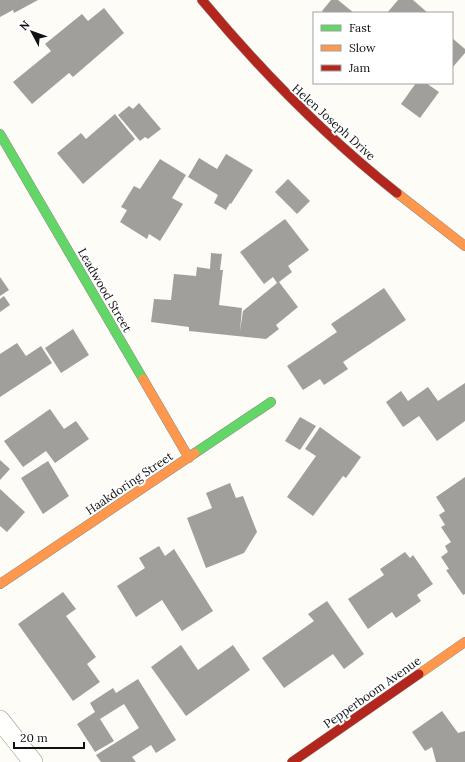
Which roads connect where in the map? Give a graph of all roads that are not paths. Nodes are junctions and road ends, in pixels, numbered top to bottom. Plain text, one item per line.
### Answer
1 (202, 0) edge
2 (0, 134) edge
3 (465, 246) edge
4 (271, 402) dead end
5 (189, 458) junction
6 (0, 584) edge
7 (465, 642) edge
8 (0, 720) edge
9 (33, 762) edge
10 (292, 762) edge

1 - 3 street, Helen Joseph Drive
2 - 5 street, Leadwood Street
4 - 5 street, Haakdoring Street
5 - 6 street, Haakdoring Street
7 - 10 street, Pepperboom Avenue
8 - 9 street

